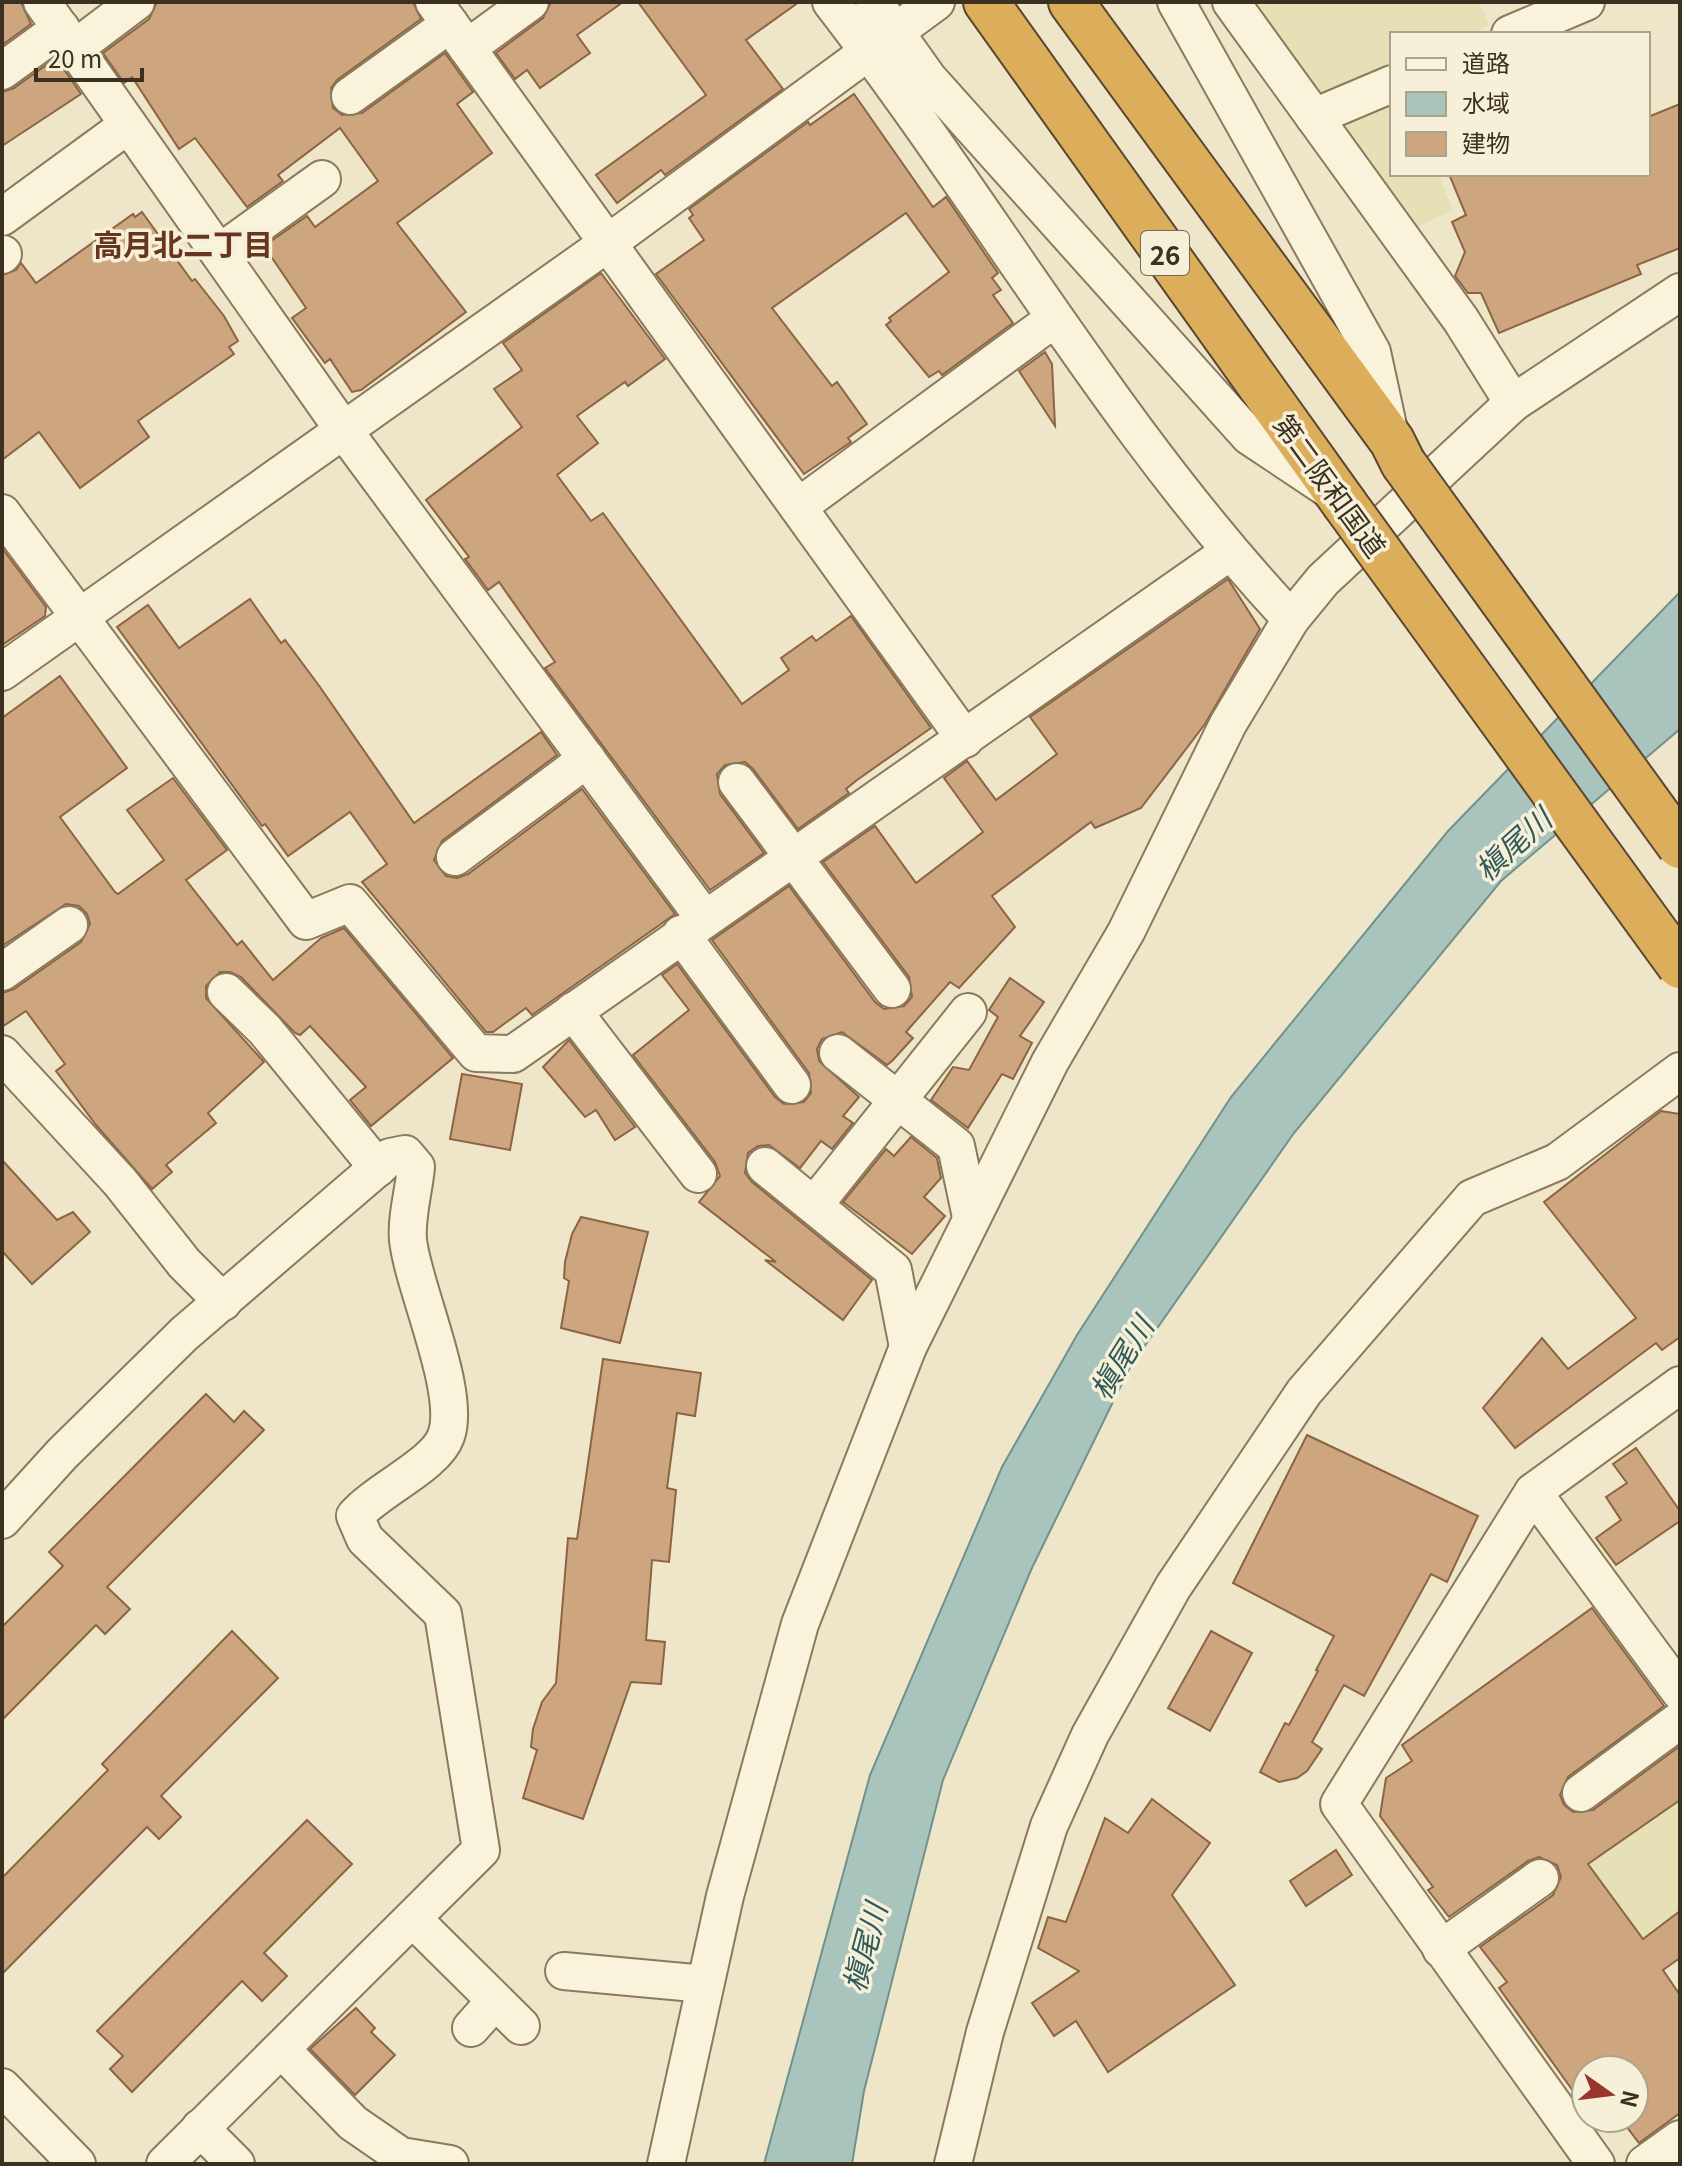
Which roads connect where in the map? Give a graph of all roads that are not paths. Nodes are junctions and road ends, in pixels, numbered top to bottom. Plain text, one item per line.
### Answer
1 (136, 2) edge
2 (530, 2) edge
3 (831, 2) edge
4 (874, 2) edge
5 (936, 2) edge
6 (986, 2) edge
7 (1071, 2) edge
8 (1176, 2) edge
9 (1231, 2) edge
10 (1586, 2) edge
11 (450, 25) edge
12 (59, 26) edge
13 (1515, 32) edge
14 (882, 42) junction
15 (2, 71) edge
16 (1390, 85) edge
17 (350, 96) dead end
18 (1314, 117) junction
19 (128, 125) junction
20 (322, 179) dead end
21 (2, 217) edge
22 (608, 243) junction
23 (219, 253) junction
24 (1680, 292) edge
25 (1054, 319) junction
26 (1513, 403) junction
27 (342, 428) junction
28 (1398, 452) junction
29 (1341, 499) junction
30 (798, 507) junction
31 (2, 513) edge
32 (1228, 553) junction
33 (77, 616) junction
34 (1291, 619) junction
35 (2, 672) edge
36 (965, 739) junction
37 (587, 759) junction
38 (737, 782) dead end
39 (1680, 846) edge
40 (455, 857) dead end
41 (793, 857) junction
42 (69, 925) dead end
43 (693, 926) junction
44 (1680, 966) edge
45 (2, 972) edge
46 (892, 989) dead end
47 (226, 992) dead end
48 (573, 1011) junction
49 (968, 1012) dead end
50 (838, 1053) dead end
51 (2, 1054) edge
52 (1680, 1071) edge
53 (792, 1085) dead end
54 (895, 1101) junction
55 (765, 1166) dead end
56 (378, 1168) junction
57 (698, 1174) dead end
58 (815, 1204) junction
59 (971, 1217) junction
60 (223, 1302) junction
61 (908, 1347) junction
62 (1680, 1385) edge
63 (1533, 1492) junction
64 (2, 1520) edge
65 (1680, 1692) edge
66 (1680, 1720) edge
67 (1581, 1793) dead end
68 (1540, 1878) dead end
69 (413, 1919) junction
70 (1441, 1949) junction
71 (564, 1971) dead end
72 (705, 1984) junction
73 (471, 2028) dead end
74 (282, 2050) junction
75 (2, 2087) edge
76 (200, 2128) junction
77 (1680, 2139) edge
78 (77, 2164) edge
79 (165, 2164) edge
80 (236, 2164) edge
81 (450, 2164) edge
82 (666, 2164) edge
83 (953, 2164) edge
84 (1596, 2164) edge
85 (1645, 2164) edge

1 - 12 street
2 - 11 street
3 - 14 street
4 - 14 street
5 - 14 street
6 - 29 highway, 第二阪和国道 / 26
7 - 28 highway, 26
8 - 28 street
9 - 18 street
10 - 13 street
11 - 17 street
11 - 22 street
12 - 15 street
12 - 19 street
14 - 22 street
14 - 25 street
14 - 29 street
16 - 18 street
18 - 26 street
19 - 21 street
19 - 23 street
20 - 23 street
22 - 27 street
22 - 30 street
23 - 27 street
24 - 26 street
25 - 30 street
25 - 32 street
26 - 34 street
27 - 33 street
27 - 37 street
28 - 39 highway, 26, bridge
29 - 44 highway, 第二阪和国道 / 26, bridge
30 - 36 street
31 - 33 street
32 - 34 street
32 - 36 street
33 - 35 street
33 - 48 street
34 - 59 street
36 - 41 street
37 - 40 street
37 - 43 street
38 - 41 street
41 - 43 street
41 - 46 street
42 - 45 street
43 - 48 street
43 - 53 street
47 - 56 street
48 - 57 street
49 - 54 street
50 - 54 street
51 - 60 street
52 - 83 street
54 - 58 street
54 - 59 street
55 - 58 street
56 - 60 street
56 - 69 street
58 - 61 street
59 - 61 street
60 - 64 street
61 - 72 street
62 - 63 street
63 - 65 street
63 - 70 street
66 - 67 street
68 - 70 street
69 - 73 street
69 - 74 street
70 - 84 street
71 - 72 street
72 - 82 street
74 - 76 street
74 - 81 street
75 - 78 street
76 - 79 street
76 - 80 street
77 - 85 street

